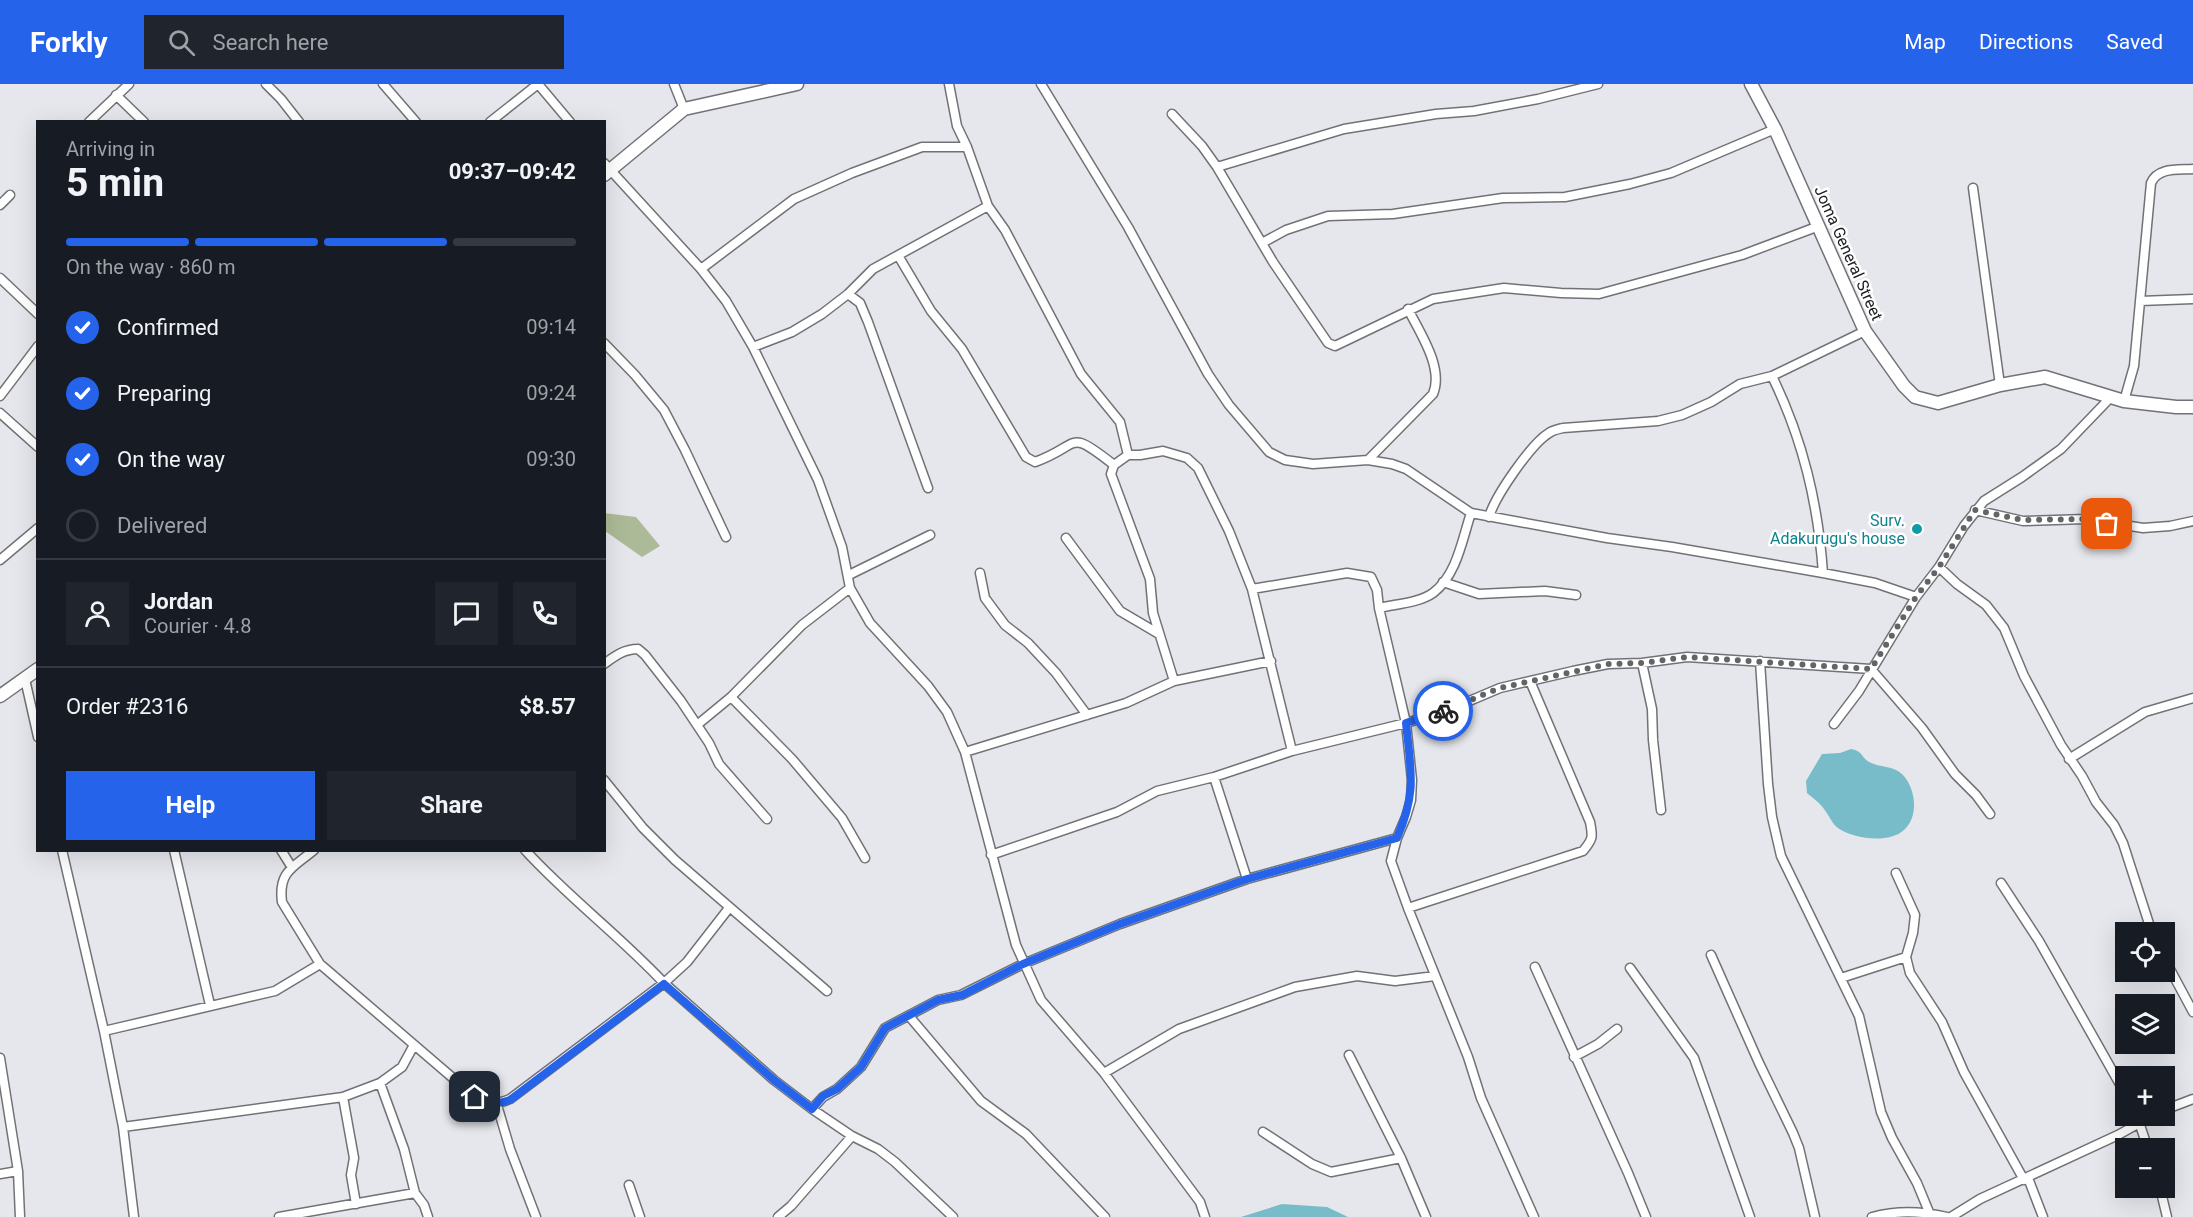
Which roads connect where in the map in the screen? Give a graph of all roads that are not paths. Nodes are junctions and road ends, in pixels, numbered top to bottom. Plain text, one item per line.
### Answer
1 (129, 84) edge
2 (266, 84) edge
3 (383, 84) edge
4 (538, 84) edge
5 (674, 84) edge
6 (797, 84) edge
7 (949, 84) edge
8 (1041, 84) edge
9 (1598, 84) edge
10 (1751, 84) edge
11 (116, 95) junction
12 (684, 109) junction
13 (1173, 114) dead end
14 (91, 120) edge
15 (142, 120) edge
16 (297, 120) edge
17 (414, 120) edge
18 (493, 120) edge
19 (568, 120) edge
20 (1775, 129) junction
21 (967, 147) junction
22 (1217, 167) junction
23 (606, 169) edge
24 (2193, 169) edge
25 (1973, 188) dead end
26 (10, 195) dead end
27 (0, 205) edge
28 (988, 206) junction
29 (1819, 226) junction
30 (1263, 243) junction
31 (898, 257) junction
32 (701, 269) junction
33 (0, 278) edge
34 (848, 294) junction
35 (2193, 299) edge
36 (2140, 301) junction
37 (1408, 309) junction
38 (36, 312) edge
39 (1865, 331) junction
40 (606, 345) edge
41 (753, 347) junction
42 (36, 349) edge
43 (1772, 376) junction
44 (2000, 385) junction
45 (0, 396) edge
46 (2117, 399) junction
47 (2193, 407) edge
48 (0, 413) edge
49 (36, 445) edge
50 (1128, 455) junction
51 (1368, 460) junction
52 (1114, 465) junction
53 (928, 488) dead end
54 (1975, 510) junction
55 (1471, 513) junction
56 (1489, 517) junction
57 (2193, 521) edge
58 (36, 530) edge
59 (930, 535) dead end
60 (726, 537) dead end
61 (1066, 538) dead end
62 (0, 560) edge
63 (1939, 567) junction
64 (980, 573) dead end
65 (1823, 573) junction
66 (849, 575) junction
67 (1443, 582) junction
68 (850, 588) junction
69 (1252, 589) junction
70 (1576, 595) dead end
71 (1916, 597) junction
72 (1379, 608) junction
73 (1159, 634) junction
74 (1760, 661) junction
75 (1271, 662) junction
76 (606, 663) edge
77 (1642, 663) junction
78 (1871, 669) junction
79 (36, 671) edge
80 (25, 679) junction
81 (1174, 681) junction
82 (1530, 681) junction
83 (0, 696) edge
84 (731, 697) junction
85 (2193, 698) edge
86 (1087, 715) junction
87 (1406, 723) junction
88 (1834, 724) dead end
89 (697, 725) junction
90 (36, 728) edge
91 (1292, 751) junction
92 (965, 752) junction
93 (2069, 759) junction
94 (1214, 777) junction
95 (606, 782) edge
96 (1661, 810) dead end
97 (1990, 814) dead end
98 (767, 819) dead end
99 (1397, 838) junction
100 (62, 852) edge
101 (174, 852) edge
102 (282, 852) edge
103 (311, 852) edge
104 (527, 852) edge
105 (991, 855) junction
106 (865, 858) dead end
107 (291, 867) junction
108 (1896, 873) dead end
109 (1247, 879) junction
110 (2001, 883) dead end
111 (729, 908) junction
112 (1408, 908) junction
113 (2148, 922) edge
114 (1711, 955) dead end
115 (1906, 957) junction
116 (320, 964) junction
117 (1023, 964) junction
118 (1534, 967) dead end
119 (1630, 968) dead end
120 (1435, 976) junction
121 (1841, 978) junction
122 (2175, 978) edge
123 (664, 984) junction
124 (827, 991) dead end
125 (210, 1005) junction
126 (2193, 1012) edge
127 (909, 1016) junction
128 (1617, 1029) dead end
129 (104, 1031) junction
130 (414, 1045) junction
131 (1349, 1055) dead end
132 (1575, 1057) junction
133 (0, 1058) edge
134 (1, 1070) edge
135 (1104, 1073) junction
136 (2115, 1075) edge
137 (380, 1083) junction
138 (343, 1097) junction
139 (2193, 1099) edge
140 (497, 1105) junction
141 (2175, 1106) edge
142 (812, 1109) junction
143 (2126, 1126) edge
144 (123, 1127) junction
145 (1263, 1132) dead end
146 (852, 1136) junction
147 (1401, 1158) junction
148 (18, 1171) junction
149 (0, 1174) edge
150 (2026, 1179) junction
151 (629, 1185) dead end
152 (415, 1193) junction
153 (2162, 1198) edge
154 (356, 1204) junction
155 (1929, 1212) junction
156 (20, 1217) edge
157 (134, 1217) edge
158 (279, 1217) edge
159 (428, 1217) edge
160 (536, 1217) edge
161 (640, 1217) edge
162 (778, 1217) edge
163 (953, 1217) edge
164 (1105, 1217) edge
165 (1205, 1217) edge
166 (1426, 1217) edge
167 (1534, 1217) edge
168 (1646, 1217) edge
169 (1750, 1217) edge
170 (1815, 1217) edge
171 (1872, 1217) edge
172 (1949, 1217) edge
173 (2043, 1217) edge
174 (2167, 1217) edge

1 - 11 street
2 - 16 street
3 - 17 street
4 - 18 street
4 - 19 street
5 - 12 street
6 - 12 street
7 - 21 street
8 - 51 street
9 - 22 street
10 - 20 street, Joma General Street
11 - 14 street
11 - 15 street
12 - 23 street
13 - 22 street
20 - 29 street, Joma General Street
20 - 30 street
21 - 28 street
21 - 32 street
22 - 30 street
23 - 32 street
24 - 36 street
25 - 44 street
26 - 27 street
28 - 31 street
28 - 50 street
29 - 37 street
29 - 39 street, Joma General Street
30 - 37 street
31 - 34 street
31 - 52 street
32 - 41 street
33 - 38 street
34 - 41 street
34 - 53 street
35 - 36 street
36 - 46 street
37 - 51 street
39 - 43 street
39 - 44 street, Joma General Street
40 - 60 street
41 - 66 street
42 - 45 street
43 - 56 street
43 - 65 street
44 - 46 street, Joma General Street
46 - 47 street, Joma General Street
46 - 54 street
48 - 49 street
50 - 52 street
50 - 69 street
51 - 55 street
52 - 73 street
54 - 57 street
54 - 63 street
55 - 56 street
55 - 67 street
56 - 65 street
58 - 62 street
59 - 66 street
61 - 73 street
63 - 71 street
63 - 93 street
64 - 86 street
65 - 71 street
66 - 68 street
67 - 70 street
67 - 72 street
68 - 84 street
68 - 92 street
69 - 72 street
69 - 75 street
71 - 78 street
72 - 87 street
73 - 81 street
74 - 77 street
74 - 78 street
74 - 121 street
75 - 81 street
75 - 91 street
76 - 89 street
77 - 82 street
77 - 96 street
78 - 88 street
78 - 97 street
79 - 80 street
80 - 83 street
80 - 90 street
81 - 86 street
82 - 87 street
82 - 112 street
84 - 89 street
84 - 106 street
85 - 93 street
86 - 92 street
87 - 91 street
87 - 99 street
89 - 98 street
91 - 94 street
92 - 105 street
93 - 113 street
94 - 105 street
94 - 109 street
95 - 111 street
99 - 109 street
99 - 112 street
100 - 129 street
101 - 125 street
102 - 107 street
103 - 107 street
104 - 123 street
105 - 117 street
107 - 116 street
108 - 115 street
109 - 117 street
110 - 136 street
111 - 123 street
111 - 124 street
112 - 120 street
114 - 170 street
115 - 121 street
115 - 150 street
116 - 125 street
116 - 130 street
117 - 127 street
117 - 135 street
118 - 132 street
119 - 169 street
120 - 135 street
120 - 167 street
121 - 155 street
122 - 126 street
123 - 140 street
123 - 142 street
125 - 129 street
127 - 142 street
127 - 164 street
128 - 132 street
129 - 144 street
130 - 137 street
130 - 140 street
131 - 147 street
132 - 168 street
133 - 134 street
134 - 148 street
135 - 165 street
137 - 138 street
137 - 152 street
138 - 144 street
138 - 154 street
139 - 141 street
140 - 160 street
142 - 146 street
143 - 150 street
144 - 157 street
145 - 147 street
146 - 162 street
146 - 163 street
147 - 166 street
148 - 149 street
148 - 156 street
150 - 172 street
150 - 173 street
151 - 161 street
152 - 154 street
152 - 159 street
153 - 174 street
154 - 158 street
155 - 171 street
155 - 172 street

